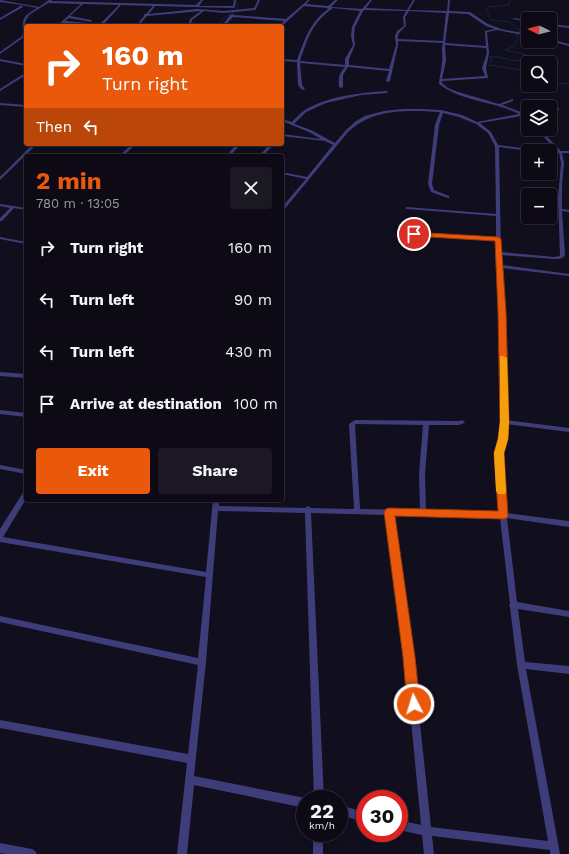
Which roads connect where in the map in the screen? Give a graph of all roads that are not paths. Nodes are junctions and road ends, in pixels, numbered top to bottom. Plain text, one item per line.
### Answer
1 (51, 0) edge
2 (96, 0) edge
3 (146, 0) edge
4 (202, 0) edge
5 (234, 0) edge
6 (260, 0) edge
7 (309, 0) edge
8 (337, 0) edge
9 (371, 0) edge
10 (414, 0) edge
11 (449, 0) edge
12 (0, 2) edge
13 (48, 2) junction
14 (170, 2) dead end
15 (82, 4) junction
16 (91, 4) junction
17 (120, 5) junction
18 (142, 5) junction
19 (303, 5) junction
20 (22, 6) junction
21 (154, 6) junction
22 (166, 6) junction
23 (197, 6) junction
24 (38, 7) junction
25 (330, 8) junction
26 (204, 10) junction
27 (240, 10) junction
28 (363, 10) junction
29 (409, 11) junction
30 (447, 13) junction
31 (145, 15) junction
32 (231, 16) junction
33 (69, 17) junction
34 (0, 19) edge
35 (514, 19) dead end
36 (287, 20) junction
37 (521, 20) edge
38 (64, 22) junction
39 (24, 24) edge
40 (61, 24) edge
41 (87, 24) edge
42 (97, 24) edge
43 (100, 24) edge
44 (138, 24) edge
45 (190, 24) edge
46 (225, 24) edge
47 (282, 24) edge
48 (557, 26) edge
49 (569, 27) edge
50 (500, 30) junction
51 (521, 34) edge
52 (24, 36) edge
53 (397, 40) junction
54 (557, 41) edge
55 (444, 43) junction
56 (569, 44) edge
57 (487, 47) junction
58 (0, 53) edge
59 (0, 60) edge
60 (284, 60) edge
61 (298, 61) junction
62 (24, 65) edge
63 (347, 66) junction
64 (391, 70) junction
65 (24, 75) edge
66 (440, 80) junction
67 (388, 81) dead end
68 (341, 87) dead end
69 (0, 90) edge
70 (303, 90) dead end
71 (386, 92) dead end
72 (512, 100) dead end
73 (0, 104) edge
74 (499, 105) junction
75 (24, 106) edge
76 (442, 112) junction
77 (521, 112) edge
78 (521, 115) edge
79 (284, 121) edge
80 (476, 123) junction
81 (292, 124) junction
82 (284, 135) edge
83 (545, 136) edge
84 (327, 141) junction
85 (335, 145) junction
86 (34, 146) edge
87 (132, 146) edge
88 (237, 146) edge
89 (270, 146) edge
90 (497, 146) junction
91 (521, 149) edge
92 (560, 152) junction
93 (569, 152) edge
94 (26, 154) edge
95 (123, 154) edge
96 (230, 154) edge
97 (264, 154) edge
98 (24, 156) edge
99 (284, 173) edge
100 (308, 178) junction
101 (0, 179) edge
102 (448, 197) dead end
103 (0, 205) edge
104 (13, 207) junction
105 (284, 208) edge
106 (407, 208) dead end
107 (24, 209) edge
108 (560, 210) junction
109 (569, 211) edge
110 (498, 215) junction
111 (0, 220) edge
112 (414, 234) dead end
113 (0, 238) edge
114 (561, 238) junction
115 (498, 239) junction
116 (569, 239) edge
117 (24, 243) edge
118 (499, 252) junction
119 (500, 266) junction
120 (569, 275) edge
121 (0, 374) edge
122 (24, 376) edge
123 (0, 412) edge
124 (24, 415) edge
125 (462, 422) dead end
126 (504, 422) junction
127 (426, 423) junction
128 (569, 430) edge
129 (0, 468) edge
130 (24, 472) edge
131 (24, 496) edge
132 (216, 504) edge
133 (308, 509) junction
134 (357, 511) junction
135 (389, 512) junction
136 (423, 513) junction
137 (503, 516) junction
138 (569, 524) edge
139 (0, 535) edge
140 (0, 539) edge
141 (209, 575) junction
142 (513, 605) junction
143 (569, 614) edge
144 (0, 619) edge
145 (202, 662) junction
146 (521, 665) junction
147 (569, 670) edge
148 (0, 724) edge
149 (191, 760) junction
150 (190, 780) junction
151 (318, 790) edge
152 (296, 801) edge
153 (408, 827) edge
154 (426, 831) junction
155 (318, 842) edge
156 (0, 848) edge
157 (555, 850) edge
158 (32, 854) edge
159 (182, 854) edge
160 (318, 854) edge
161 (429, 854) edge

1 - 13 street
2 - 16 street
3 - 18 street
4 - 23 street
5 - 23 street
6 - 27 street
7 - 19 street
8 - 25 street
9 - 28 street
10 - 29 street
11 - 30 street
12 - 20 street
13 - 15 street
13 - 24 street
14 - 22 street
15 - 16 street
15 - 33 street
16 - 17 street
17 - 18 street
17 - 43 street
18 - 21 street
19 - 25 street
19 - 36 street
20 - 24 street
20 - 34 street
21 - 22 street
21 - 31 street
22 - 23 street
24 - 39 street
25 - 28 street
25 - 61 street
26 - 27 street
26 - 31 street
26 - 45 street
27 - 32 street
28 - 29 street
28 - 63 street
29 - 30 street
29 - 53 street
30 - 50 street
30 - 55 street
31 - 44 street
32 - 36 street
32 - 46 street
33 - 38 street
33 - 42 street
35 - 37 street
36 - 47 street
38 - 40 street
38 - 41 street
48 - 49 street
50 - 51 street
50 - 57 street
52 - 58 street
53 - 55 street
53 - 64 street
54 - 56 street
55 - 57 street
55 - 66 street
57 - 66 street
59 - 62 street
60 - 61 street
61 - 63 street
61 - 70 street
63 - 64 street
63 - 68 street
64 - 67 street
65 - 69 street
66 - 74 street
71 - 81 street
72 - 74 street
73 - 75 street
74 - 77 street
76 - 80 street
76 - 85 street
76 - 102 street
78 - 80 street
79 - 81 street
80 - 90 street
81 - 84 street
82 - 84 street
83 - 92 street
84 - 85 street
85 - 100 street
86 - 94 street
87 - 95 street
88 - 96 street
89 - 97 street
90 - 91 street
90 - 110 street
92 - 93 street
92 - 108 street
98 - 101 street
99 - 100 street
100 - 105 street
103 - 104 street
104 - 107 street
104 - 111 street
106 - 110 street
108 - 109 street
108 - 114 street
110 - 115 street
112 - 115 street
113 - 117 street
114 - 116 street
114 - 118 street
115 - 118 street
118 - 119 street
119 - 120 street
119 - 126 street
121 - 122 street
123 - 124 street
125 - 127 street
126 - 128 street
126 - 137 street
127 - 134 street
127 - 136 street
129 - 130 street
131 - 139 street
132 - 133 street
132 - 141 street
133 - 134 street
133 - 151 street
134 - 135 street
135 - 136 street
135 - 154 street
136 - 137 street
137 - 138 street
137 - 142 street
140 - 141 street
141 - 145 street
142 - 143 street
142 - 146 street
144 - 145 street
145 - 149 street
146 - 147 street
146 - 157 street
148 - 149 street
149 - 150 street
150 - 152 street
150 - 159 street
153 - 154 street
154 - 157 street
154 - 161 street
155 - 160 street
156 - 158 street

